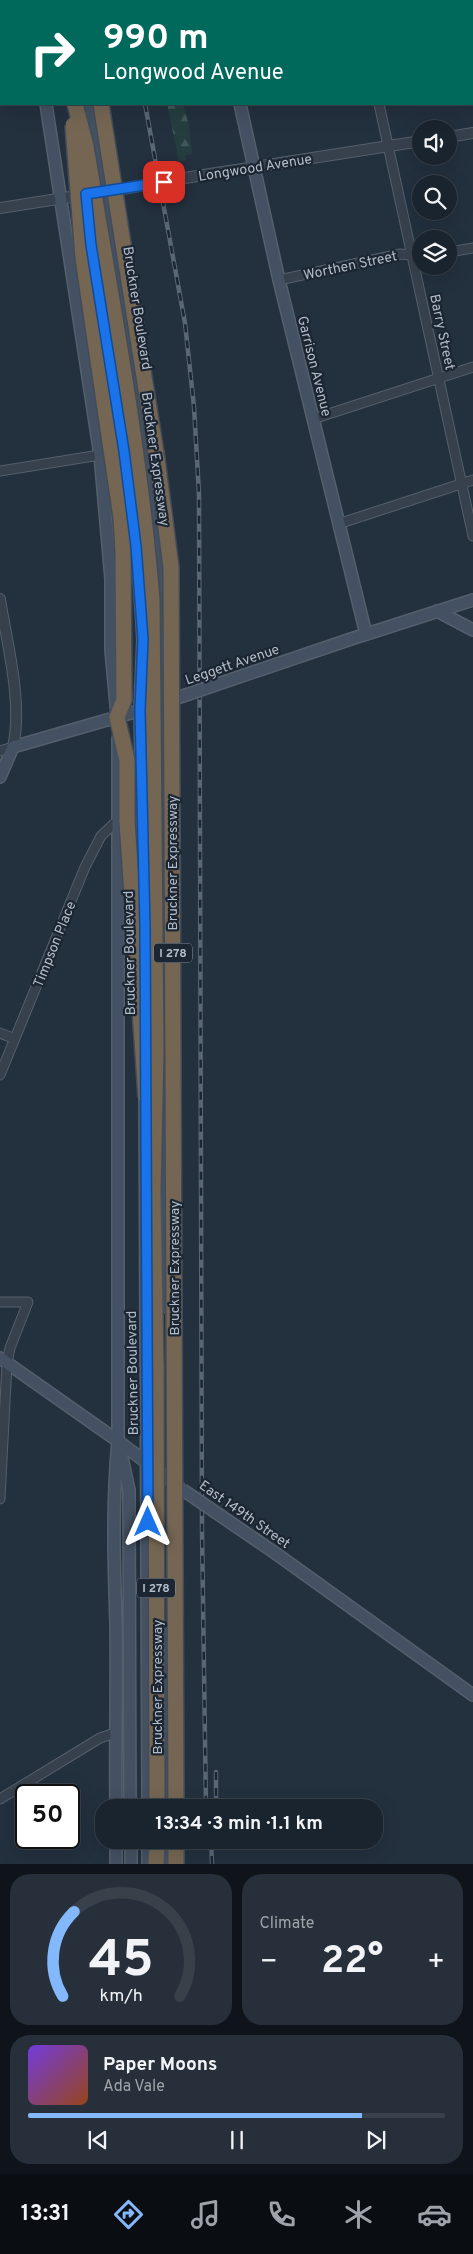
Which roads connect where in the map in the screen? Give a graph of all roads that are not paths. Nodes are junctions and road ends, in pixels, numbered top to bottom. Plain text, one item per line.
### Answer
1 (46, 105) edge
2 (71, 105) edge
3 (71, 105) edge
4 (76, 105) edge
5 (90, 105) edge
6 (101, 105) edge
7 (240, 105) edge
8 (379, 105) edge
9 (473, 133) edge
10 (457, 136) edge
11 (412, 143) edge
12 (388, 147) junction
13 (254, 168) junction
14 (105, 191) junction
15 (86, 194) junction
16 (60, 198) junction
17 (0, 208) edge
18 (473, 248) edge
19 (457, 251) edge
20 (411, 254) junction
21 (279, 280) junction
22 (473, 367) edge
23 (438, 378) junction
24 (313, 420) junction
25 (146, 447) junction
26 (124, 451) junction
27 (100, 455) junction
28 (0, 471) edge
29 (473, 480) edge
30 (462, 483) junction
31 (338, 524) junction
32 (473, 536) edge
33 (0, 599) edge
34 (473, 600) edge
35 (437, 611) junction
36 (473, 630) edge
37 (366, 634) junction
38 (163, 702) junction
39 (140, 710) junction
40 (117, 717) junction
41 (12, 747) junction
42 (0, 751) edge
43 (0, 777) edge
44 (123, 820) junction
45 (0, 1033) edge
46 (15, 1039) junction
47 (0, 1075) edge
48 (153, 1193) junction
49 (0, 1302) edge
50 (4, 1361) edge
51 (118, 1441) junction
52 (148, 1463) junction
53 (0, 1473) edge
54 (162, 1474) junction
55 (0, 1499) edge
56 (473, 1694) edge
57 (115, 1733) junction
58 (166, 1769) junction
59 (116, 1799) edge
60 (130, 1799) edge
61 (148, 1799) edge
62 (156, 1799) edge
63 (158, 1799) edge
64 (166, 1799) edge
65 (176, 1799) edge
66 (0, 1800) edge
67 (116, 1849) edge
68 (131, 1849) edge
69 (148, 1849) edge
70 (157, 1849) edge
71 (166, 1849) edge
72 (176, 1849) edge
73 (116, 1864) edge
74 (131, 1864) edge
75 (148, 1864) edge
76 (156, 1864) edge
77 (167, 1864) edge
78 (176, 1864) edge

1 - 16 main road
2 - 15 main road, Bruckner Boulevard
3 - 40 highway, bridge
4 - 48 highway, Bruckner Expressway / I 278, bridge
5 - 14 main road, Bruckner Boulevard
6 - 65 highway, Bruckner Expressway / I 278, bridge
7 - 13 main road, Garrison Avenue
8 - 12 street, Barry Street
9 - 10 street
11 - 12 street, Longwood Avenue
12 - 13 street, Longwood Avenue
12 - 20 street, Barry Street
13 - 14 street, Longwood Avenue, bridge
13 - 21 main road, Garrison Avenue
14 - 15 street, Longwood Avenue
14 - 25 main road, Bruckner Boulevard
15 - 16 street, Longwood Avenue
15 - 26 main road, Bruckner Boulevard
16 - 17 street, Longwood Avenue
16 - 27 main road
18 - 19 street
20 - 21 street, Worthen Street
20 - 23 street, Barry Street
21 - 24 main road, Garrison Avenue
22 - 23 street
23 - 24 street
23 - 30 street, Barry Street
24 - 31 main road, Garrison Avenue
25 - 26 street
25 - 38 main road, Bruckner Boulevard
26 - 27 street
26 - 39 main road, Bruckner Boulevard
27 - 28 street
27 - 40 main road
29 - 30 street
30 - 31 street
30 - 32 street, Barry Street
31 - 37 main road, Garrison Avenue
33 - 41 street
34 - 35 main road, Leggett Avenue
35 - 36 main road
35 - 37 main road, Leggett Avenue
37 - 38 main road, Leggett Avenue, bridge
38 - 39 main road, Leggett Avenue
38 - 54 main road, Bruckner Boulevard
39 - 40 main road, Leggett Avenue
39 - 52 main road, Bruckner Boulevard
40 - 41 main road, Leggett Avenue
40 - 44 highway
41 - 42 street, Leggett Avenue
41 - 43 main road
44 - 46 street, Timpson Place
44 - 48 highway, bridge
44 - 51 main road, Bruckner Boulevard
45 - 46 street
46 - 47 street, Timpson Place
48 - 62 highway, Bruckner Expressway / I 278, bridge
49 - 50 street
50 - 51 main road, East 149th Street
50 - 53 street
51 - 52 main road, East 149th Street
51 - 57 main road, Bruckner Boulevard
51 - 60 main road, Bruckner Boulevard
52 - 54 main road, East 149th Street
52 - 61 main road, Bruckner Boulevard
53 - 55 street
54 - 56 main road, East 149th Street, bridge
54 - 58 main road, Bruckner Boulevard
57 - 59 main road, Bruckner Boulevard
57 - 66 street
58 - 63 main road
58 - 64 main road, Bruckner Boulevard
67 - 73 main road
68 - 74 main road
69 - 75 main road
70 - 76 highway
71 - 77 main road
72 - 78 highway

